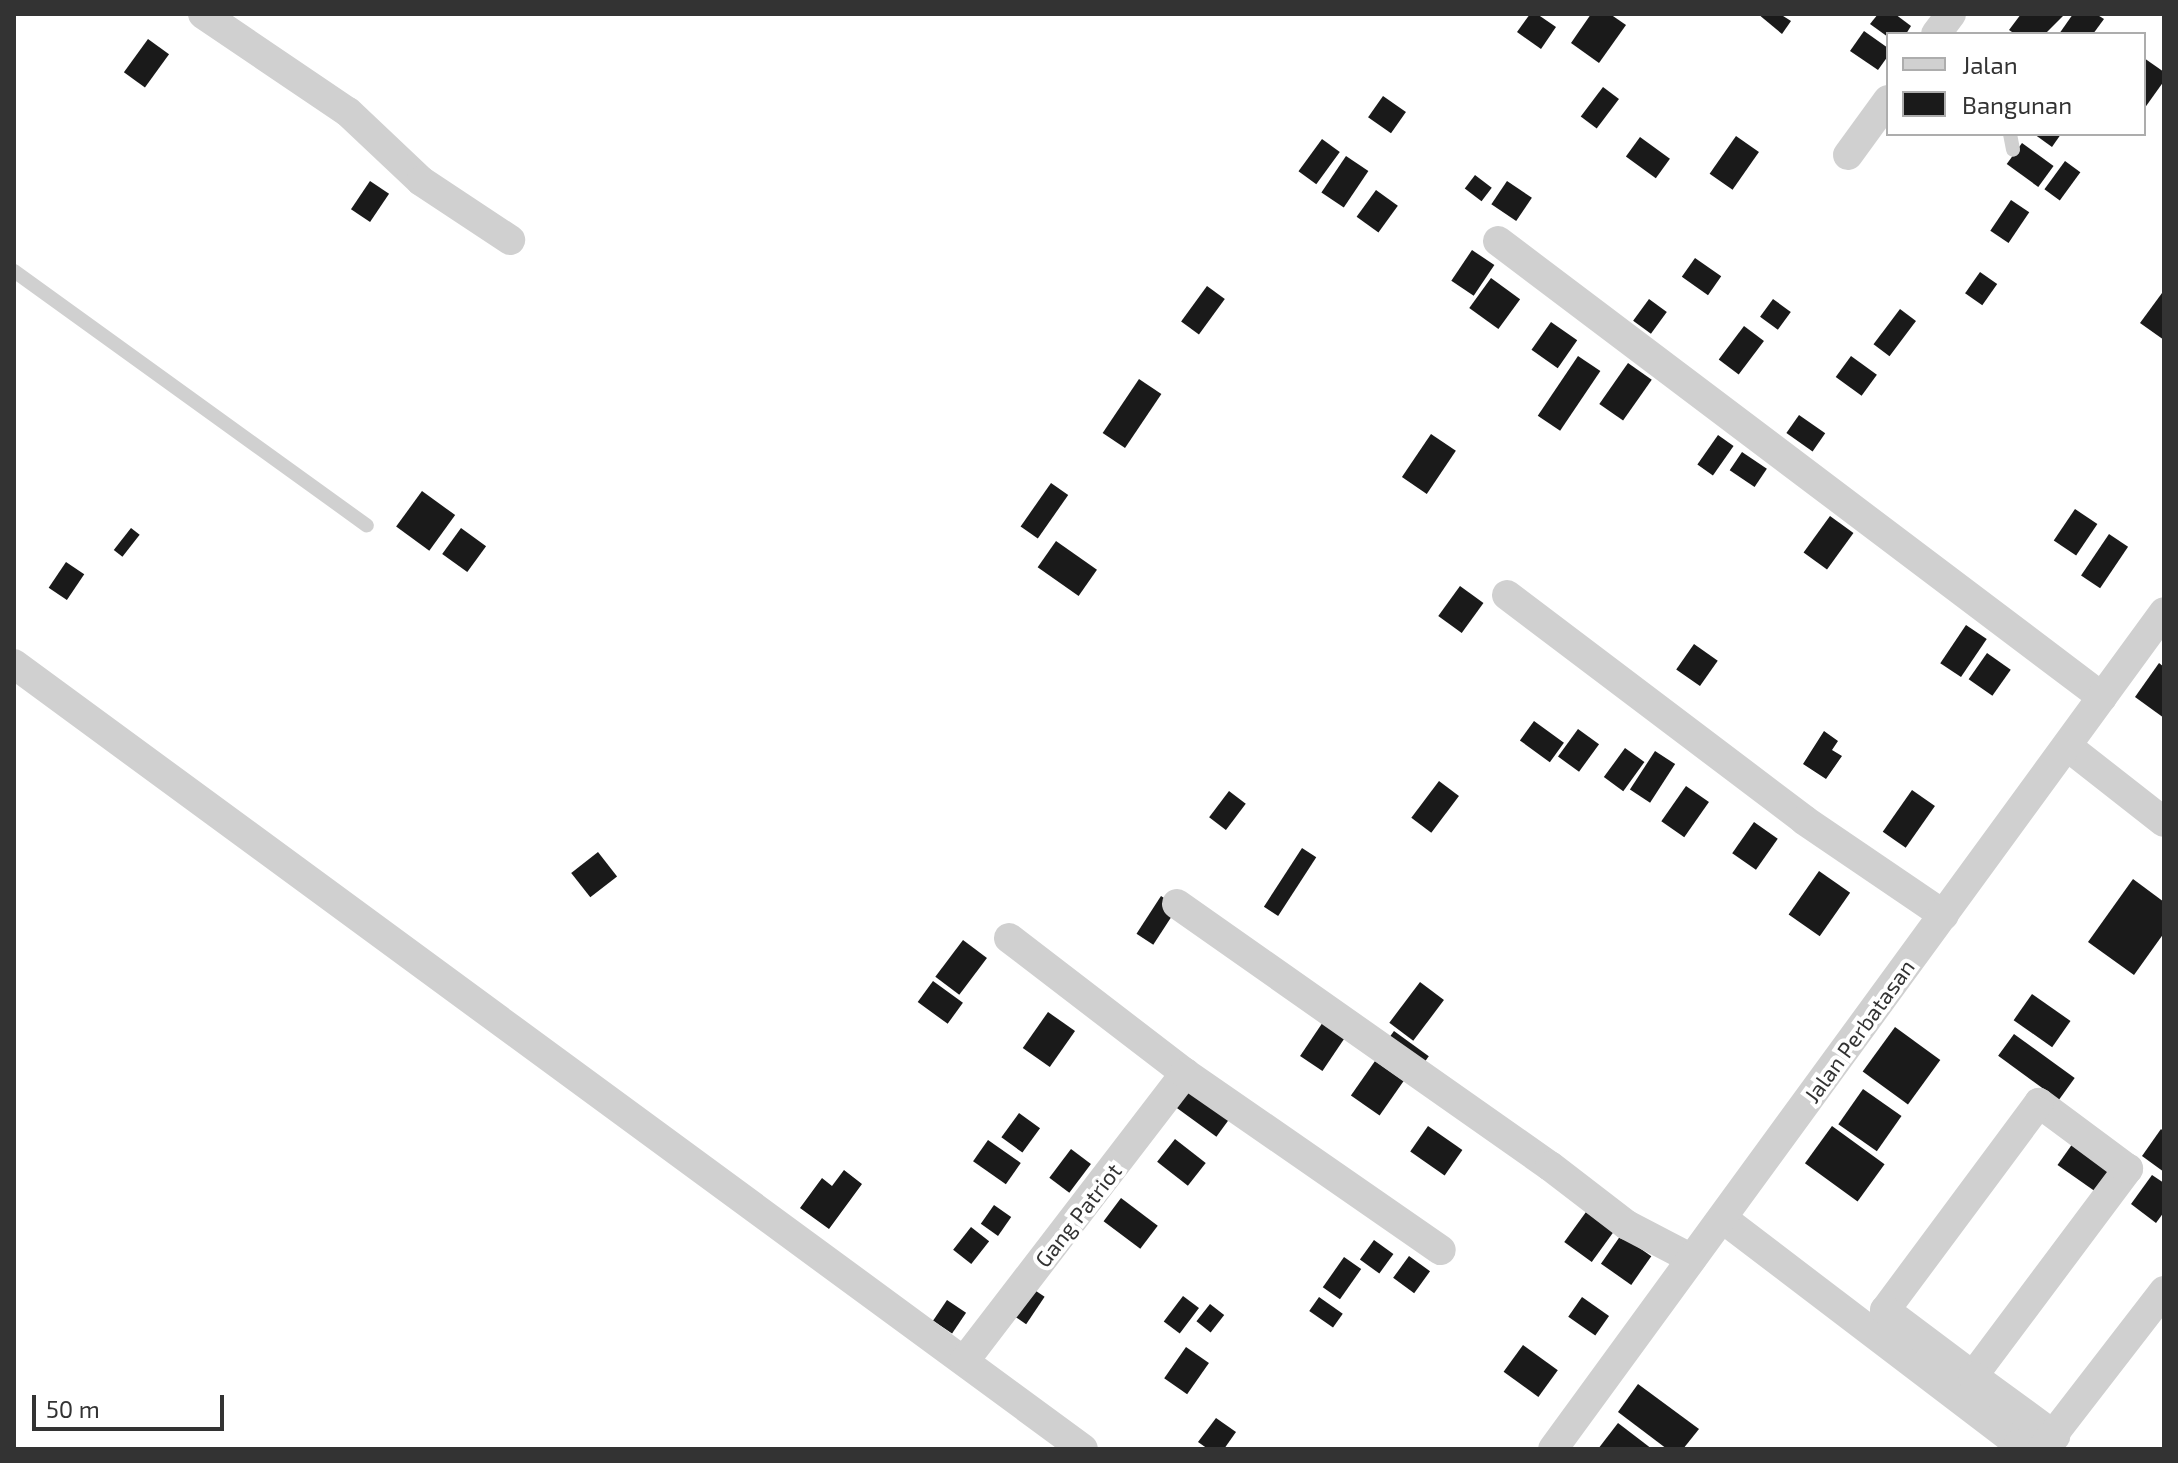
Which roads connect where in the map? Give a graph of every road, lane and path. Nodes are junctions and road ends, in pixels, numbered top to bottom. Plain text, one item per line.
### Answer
1 (203, 14) edge
2 (1951, 14) edge
3 (1938, 32) edge
4 (1886, 103) edge
5 (2010, 136) edge
6 (2013, 150) dead end
7 (1848, 155) dead end
8 (510, 240) dead end
9 (1498, 241) dead end
10 (14, 271) edge
11 (367, 526) dead end
12 (1507, 595) dead end
13 (2164, 612) edge
14 (14, 664) edge
15 (2102, 697) junction
16 (2067, 746) junction
17 (2164, 822) edge
18 (1177, 904) dead end
19 (1944, 915) junction
20 (1009, 938) dead end
21 (1188, 1074) junction
22 (1722, 1218) junction
23 (1441, 1250) dead end
24 (1692, 1259) junction
25 (2164, 1291) edge
26 (965, 1360) junction
27 (1973, 1376) junction
28 (2043, 1445) edge
29 (1083, 1449) edge
30 (1553, 1449) edge

1 - 8 street
2 - 3 street
4 - 7 street
5 - 6 lane
9 - 15 street
10 - 11 lane
12 - 19 street
13 - 15 street, Jalan Perbatasan
14 - 26 street
15 - 16 street, Jalan Perbatasan
16 - 17 street
16 - 19 street, Jalan Perbatasan
18 - 24 street
19 - 22 street, Jalan Perbatasan
20 - 21 street
21 - 23 street
21 - 26 street, Gang Patriot
22 - 24 street, Jalan Perbatasan
22 - 28 street
24 - 30 street, Jalan Perbatasan
25 - 28 street
26 - 29 street
27 - 27 street
27 - 28 street

